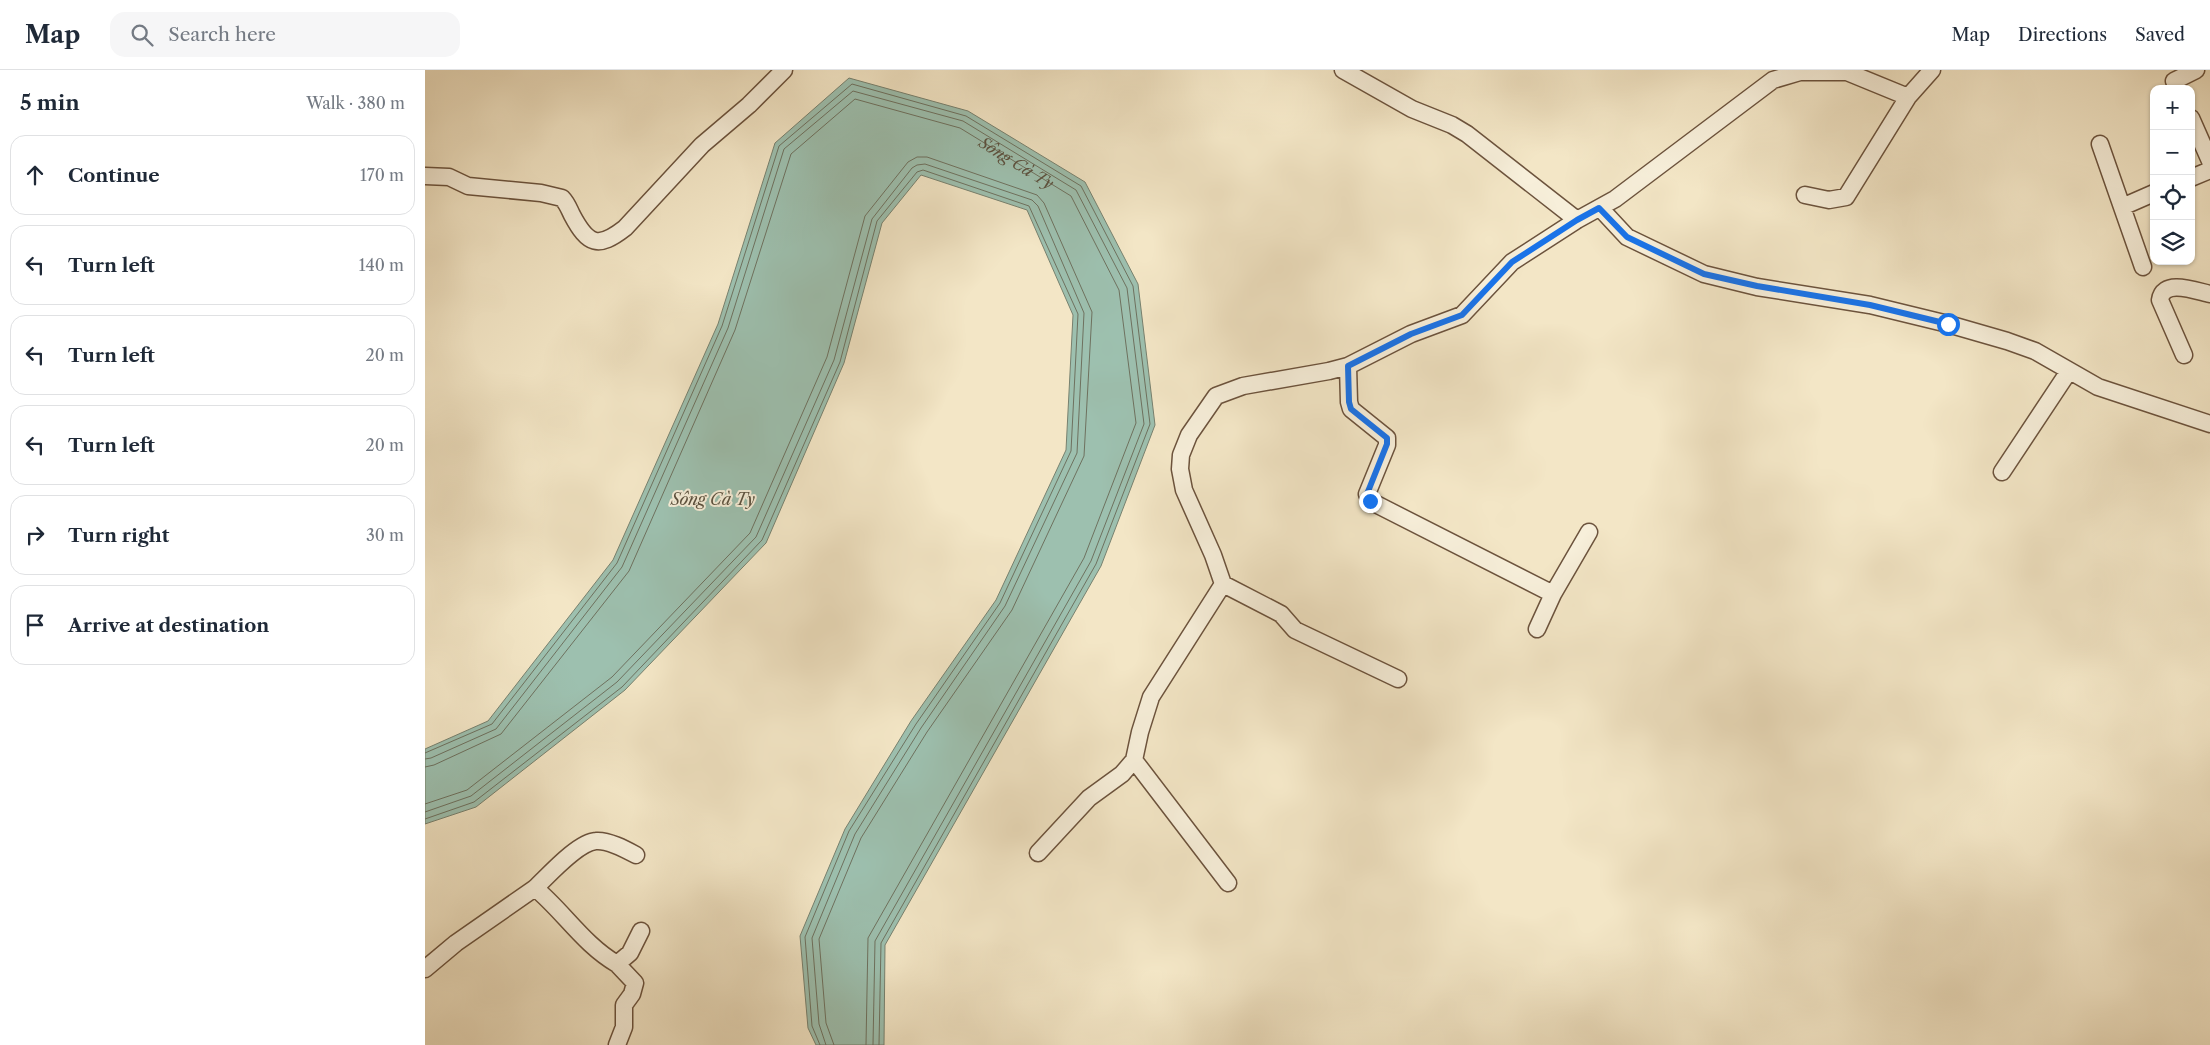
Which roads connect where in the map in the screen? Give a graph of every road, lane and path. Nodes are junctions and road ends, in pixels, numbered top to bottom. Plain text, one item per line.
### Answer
1 (784, 70) edge
2 (1343, 70) edge
3 (1932, 70) edge
4 (2196, 70) edge
5 (1848, 71) edge
6 (2174, 80) edge
7 (1908, 97) junction
8 (2195, 127) edge
9 (2100, 144) dead end
10 (2210, 161) edge
11 (2210, 170) edge
12 (425, 176) edge
13 (2195, 176) edge
14 (1805, 195) dead end
15 (2150, 195) edge
16 (2121, 206) junction
17 (1599, 208) junction
18 (1577, 220) junction
19 (2143, 267) dead end
20 (2210, 294) edge
21 (2184, 355) dead end
22 (1348, 366) junction
23 (2069, 371) junction
24 (2210, 424) edge
25 (2002, 472) dead end
26 (1589, 532) dead end
27 (1223, 584) junction
28 (1553, 594) junction
29 (1537, 629) dead end
30 (1398, 679) dead end
31 (1134, 760) junction
32 (1038, 853) dead end
33 (636, 855) dead end
34 (1228, 883) dead end
35 (535, 888) junction
36 (641, 931) dead end
37 (617, 964) junction
38 (425, 969) edge
39 (617, 1045) edge

1 - 12 street
2 - 18 street
3 - 7 street
4 - 6 street
5 - 7 street
5 - 17 street
7 - 14 street
8 - 10 street
9 - 16 street
11 - 13 street
15 - 16 street
16 - 19 street
17 - 18 street
17 - 23 street
18 - 22 street
20 - 21 street
22 - 27 street
22 - 28 street
23 - 24 street
23 - 25 street
26 - 28 street
27 - 30 street
27 - 31 street
28 - 29 street
31 - 32 street
31 - 34 street
33 - 35 street
35 - 37 street
35 - 38 street
36 - 37 street
37 - 39 street

